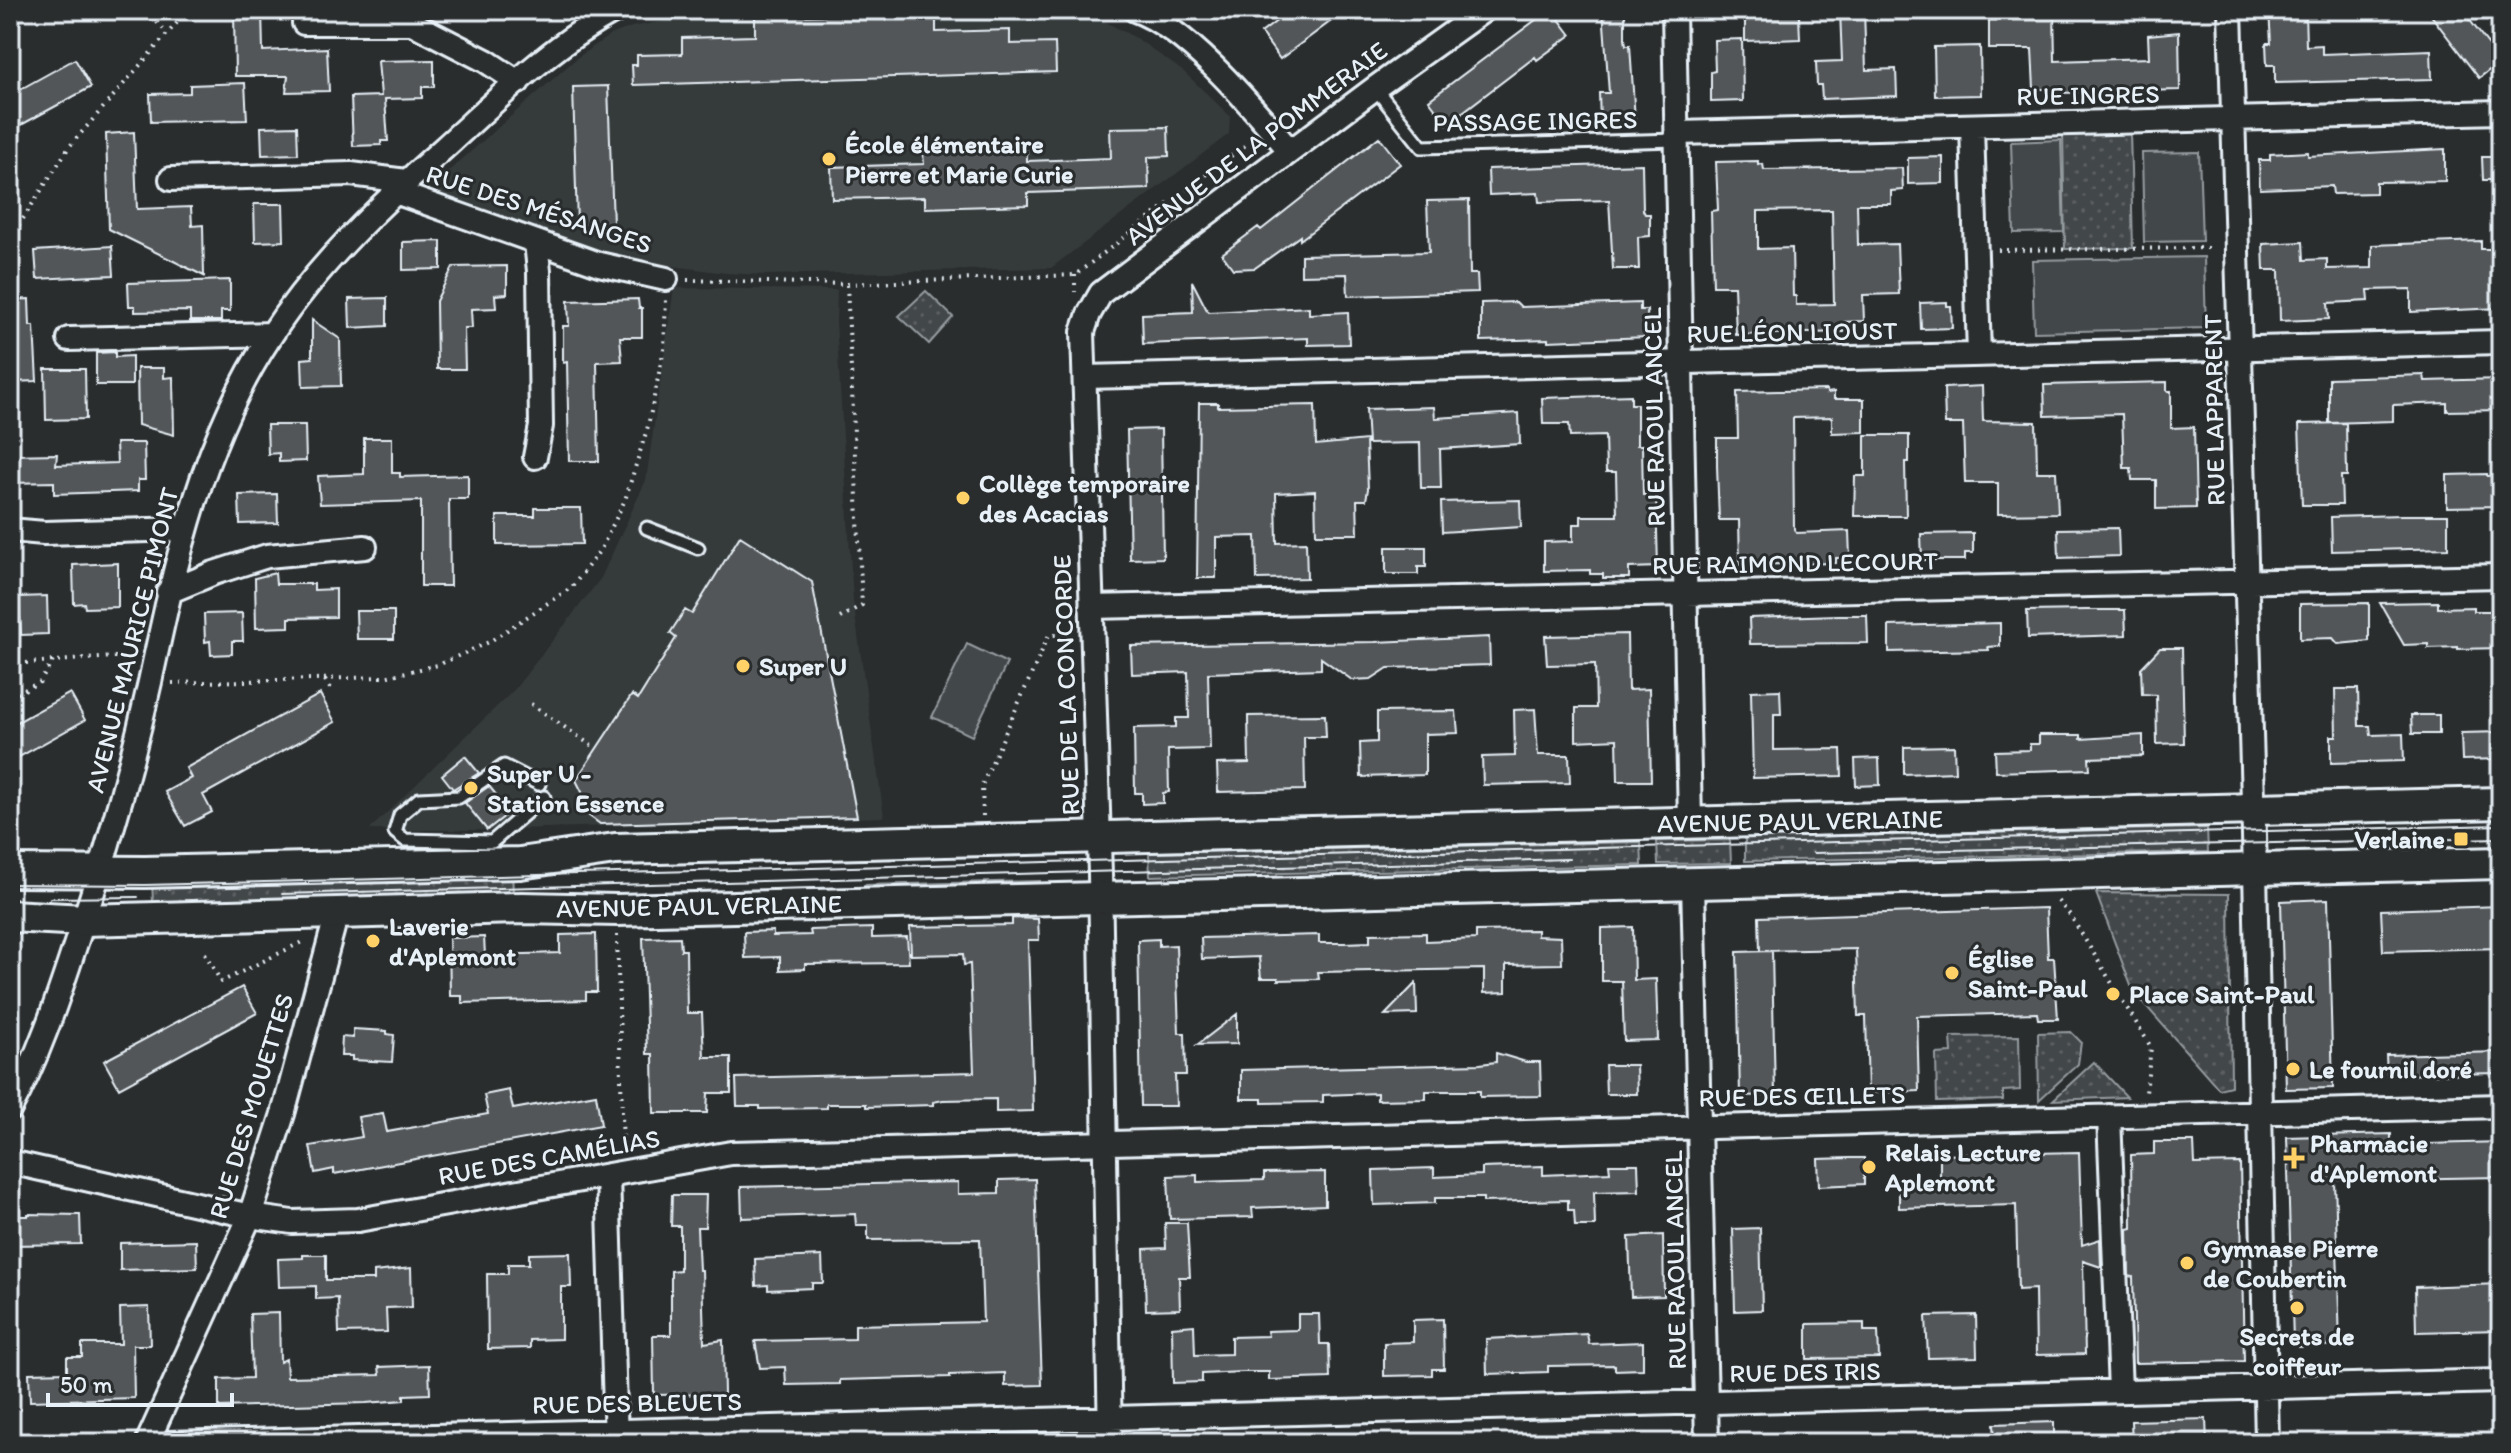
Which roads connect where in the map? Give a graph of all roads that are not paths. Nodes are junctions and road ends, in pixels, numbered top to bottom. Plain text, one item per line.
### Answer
1 (617, 10) edge
2 (1135, 10) edge
3 (1484, 10) edge
4 (1674, 10) edge
5 (2230, 10) edge
6 (304, 23) dead end
7 (518, 82) junction
8 (1375, 88) junction
9 (2501, 112) edge
10 (2233, 119) junction
11 (1972, 126) junction
12 (1677, 136) junction
13 (1290, 151) junction
14 (171, 179) dead end
15 (400, 186) junction
16 (536, 242) junction
17 (666, 279) road end
18 (1101, 293) joint
19 (272, 334) junction
20 (69, 339) dead end
21 (2501, 342) edge
22 (2241, 349) junction
23 (1979, 355) junction
24 (1681, 363) junction
25 (1085, 377) junction
26 (535, 457) dead end
27 (647, 528) dead end
28 (185, 529) junction
29 (10, 530) edge
30 (365, 547) dead end
31 (698, 548) dead end
32 (2501, 576) edge
33 (2246, 582) junction
34 (168, 592) junction
35 (1686, 594) junction
36 (1091, 607) junction
37 (539, 784) dead end
38 (544, 797) dead end
39 (2501, 803) edge
40 (2252, 810) junction
41 (1690, 824) junction
42 (1099, 839) junction
43 (2501, 863) edge
44 (2255, 870) junction
45 (10, 871) edge
46 (101, 873) junction
47 (1693, 883) junction
48 (1100, 898) junction
49 (10, 916) edge
50 (84, 920) junction
51 (332, 927) junction
52 (2501, 1106) edge
53 (10, 1109) edge
54 (2260, 1112) junction
55 (2109, 1116) junction
56 (1699, 1126) junction
57 (1104, 1142) junction
58 (10, 1162) edge
59 (616, 1174) junction
60 (250, 1216) junction
61 (2501, 1381) edge
62 (2265, 1387) junction
63 (2120, 1391) junction
64 (1706, 1402) junction
65 (1110, 1418) junction
66 (615, 1437) edge
67 (147, 1443) edge
68 (167, 1443) edge
69 (1110, 1443) edge
70 (1707, 1443) edge
71 (2267, 1443) edge

1 - 7 street, AVENUE MAURICE PIMONT
2 - 13 street
3 - 8 street, AVENUE DE LA POMMERAIE
4 - 12 street, RUE RAOUL ANCEL
5 - 10 street, RUE LAPPARENT
6 - 7 street
7 - 15 street, AVENUE MAURICE PIMONT
8 - 12 lane, PASSAGE INGRES
8 - 13 street, AVENUE DE LA POMMERAIE
9 - 10 street, RUE INGRES
10 - 11 street, RUE INGRES
10 - 22 street, RUE LAPPARENT
11 - 12 street, RUE INGRES
11 - 23 street
12 - 24 street, RUE RAOUL ANCEL
13 - 18 street, AVENUE DE LA POMMERAIE
14 - 15 street, RUE DES MÉSANGES
15 - 16 street, RUE DES MÉSANGES
15 - 19 street, AVENUE MAURICE PIMONT
16 - 17 street, RUE DES MÉSANGES
16 - 26 street
18 - 25 street, RUE DE LA CONCORDE
19 - 20 street
19 - 28 street, AVENUE MAURICE PIMONT
21 - 22 street, RUE LÉON LIOUST
22 - 23 street, RUE LÉON LIOUST
22 - 33 street, RUE LAPPARENT
23 - 24 street, RUE LÉON LIOUST
24 - 25 street, RUE LÉON LIOUST
24 - 35 street, RUE RAOUL ANCEL
25 - 36 street, RUE DE LA CONCORDE
27 - 31 lane
28 - 29 street
28 - 34 street, AVENUE MAURICE PIMONT
30 - 34 street
32 - 33 street, RUE RAIMOND LECOURT
33 - 35 street, RUE RAIMOND LECOURT
33 - 40 street, RUE LAPPARENT
34 - 46 street, AVENUE MAURICE PIMONT
35 - 36 street, RUE RAIMOND LECOURT
35 - 41 street, RUE RAOUL ANCEL
36 - 42 street, RUE DE LA CONCORDE
37 - 38 lane
39 - 40 street, AVENUE PAUL VERLAINE
40 - 41 street, AVENUE PAUL VERLAINE
40 - 44 street, RUE LAPPARENT
41 - 42 street, AVENUE PAUL VERLAINE
42 - 46 street, AVENUE PAUL VERLAINE
42 - 48 street
43 - 44 street, AVENUE PAUL VERLAINE
44 - 47 street, AVENUE PAUL VERLAINE
44 - 54 street, RUE LAPPARENT
45 - 46 street, AVENUE PAUL VERLAINE
46 - 50 street, AVENUE MAURICE PIMONT
47 - 48 street, AVENUE PAUL VERLAINE
47 - 56 street, RUE RAOUL ANCEL
48 - 51 street, AVENUE PAUL VERLAINE
48 - 57 street
49 - 50 street, AVENUE PAUL VERLAINE
50 - 51 street, AVENUE PAUL VERLAINE
50 - 53 street, AVENUE MAURICE PIMONT
51 - 60 street, RUE DES MOUETTES
52 - 54 street, RUE DES ŒILLETS
54 - 55 street, RUE DES ŒILLETS
54 - 62 street, RUE LAPPARENT
55 - 56 street, RUE DES ŒILLETS
55 - 63 street
56 - 57 street, RUE DES ŒILLETS
56 - 64 street, RUE RAOUL ANCEL
57 - 59 street, RUE DES CAMÉLIAS
57 - 65 street
58 - 60 street, RUE DES CAMÉLIAS
59 - 60 street, RUE DES CAMÉLIAS
59 - 66 street
60 - 67 street, RUE DES MOUETTES
61 - 62 street, RUE DES IRIS
62 - 63 street, RUE DES IRIS
62 - 71 street, RUE LAPPARENT
63 - 64 street, RUE DES IRIS
64 - 65 street, RUE DES IRIS
64 - 70 street, RUE RAOUL ANCEL
65 - 66 street, RUE DES BLEUETS
65 - 69 street
66 - 68 street, RUE DES BLEUETS

